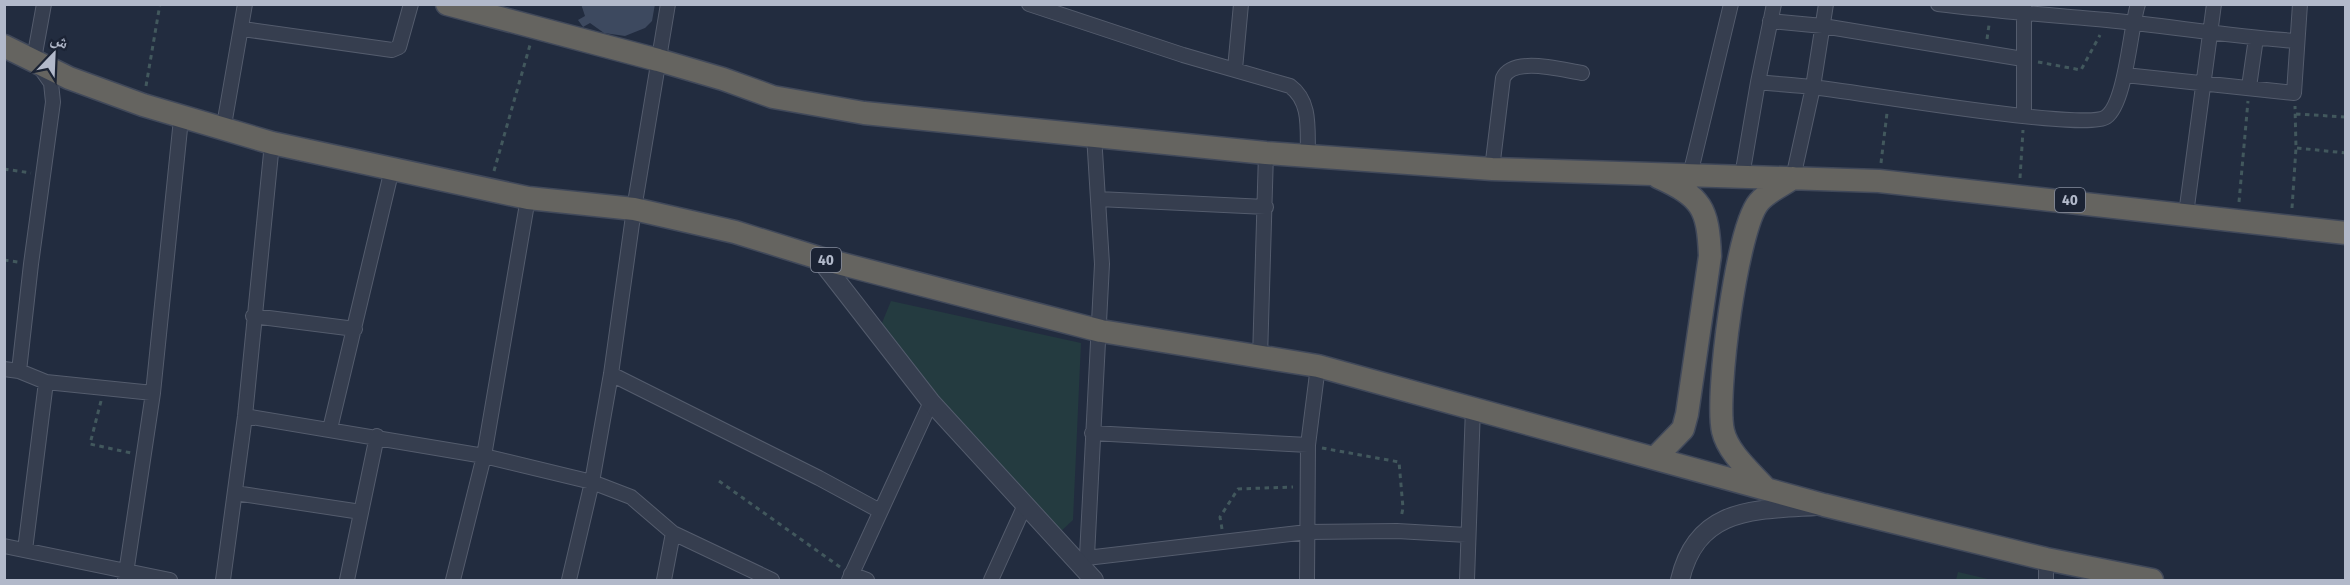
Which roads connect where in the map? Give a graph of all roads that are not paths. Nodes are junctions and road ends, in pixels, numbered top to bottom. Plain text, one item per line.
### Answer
1 (44, 4) edge
2 (245, 4) edge
3 (411, 4) edge
4 (668, 4) edge
5 (1241, 4) edge
6 (1731, 4) edge
7 (1774, 4) edge
8 (1826, 4) edge
9 (1938, 4) edge
10 (2138, 4) edge
11 (2214, 4) edge
12 (2300, 4) edge
13 (1035, 5) edge
14 (459, 6) edge
15 (2024, 10) edge
16 (1770, 21) junction
17 (2132, 24) junction
18 (1823, 26) junction
19 (243, 29) junction
20 (2210, 34) junction
21 (2256, 38) junction
22 (2297, 41) junction
23 (4, 46) edge
24 (34, 59) junction
25 (2022, 59) junction
26 (658, 60) junction
27 (1235, 69) junction
28 (1582, 73) dead end
29 (2125, 75) junction
30 (1758, 82) junction
31 (2203, 83) junction
32 (1813, 87) junction
33 (2249, 87) junction
34 (2024, 116) junction
35 (181, 119) junction
36 (223, 131) junction
37 (1094, 135) junction
38 (272, 143) junction
39 (1266, 153) junction
40 (1308, 157) junction
41 (392, 169) junction
42 (1492, 169) junction
43 (1647, 172) junction
44 (1690, 175) junction
45 (1742, 176) junction
46 (1793, 178) junction
47 (528, 198) junction
48 (1098, 199) junction
49 (1266, 207) junction
50 (634, 209) junction
51 (2186, 214) junction
52 (2346, 233) edge
53 (819, 258) junction
54 (253, 316) junction
55 (355, 329) junction
56 (1101, 331) junction
57 (1260, 358) junction
58 (1318, 366) junction
59 (4, 369) edge
60 (19, 371) junction
61 (611, 374) junction
62 (46, 382) junction
63 (153, 393) junction
64 (931, 402) junction
65 (1473, 407) junction
66 (245, 416) junction
67 (330, 429) junction
68 (1092, 433) junction
69 (377, 436) junction
70 (1308, 445) junction
71 (484, 456) junction
72 (1655, 458) junction
73 (592, 482) junction
74 (1766, 489) junction
75 (235, 493) junction
76 (1025, 505) junction
77 (1824, 505) junction
78 (362, 512) junction
79 (880, 512) junction
80 (1307, 532) junction
81 (673, 533) junction
82 (1467, 535) junction
83 (4, 546) edge
84 (25, 550) junction
85 (1081, 558) junction
86 (2046, 570) edge
87 (126, 576) edge
88 (850, 578) edge
89 (170, 580) edge
90 (222, 580) edge
91 (347, 580) edge
92 (453, 580) edge
93 (569, 580) edge
94 (664, 580) edge
95 (772, 580) edge
96 (867, 580) edge
97 (992, 580) edge
98 (1094, 580) edge
99 (1307, 580) edge
100 (1467, 580) edge
101 (1680, 580) edge
102 (2152, 580) edge

1 - 24 street
2 - 19 street
3 - 19 street
4 - 26 street
5 - 27 street
6 - 44 street
7 - 16 street
8 - 18 street
9 - 15 street
10 - 17 street
11 - 20 street
12 - 22 street
13 - 27 street
14 - 26 highway
15 - 17 street
15 - 25 street
16 - 18 street
16 - 30 street
17 - 20 street
17 - 29 street
18 - 25 street
18 - 32 street
19 - 36 street
20 - 21 street
20 - 31 street
21 - 22 street
21 - 33 street
22 - 33 street
23 - 24 highway, 40
24 - 35 highway, 40
24 - 60 street
25 - 34 street
26 - 37 highway
26 - 50 street
27 - 40 street
28 - 42 street
29 - 31 street
29 - 34 street
30 - 32 street
30 - 45 street
31 - 33 street
31 - 51 street
32 - 34 street
32 - 46 street
35 - 36 highway, 40
35 - 63 street
36 - 38 highway, 40
37 - 39 highway
37 - 48 street
38 - 41 highway, 40
38 - 54 street
39 - 40 highway
39 - 49 street
40 - 42 highway
41 - 47 highway, 40
41 - 55 street
42 - 43 highway
43 - 44 highway
43 - 72 highway
44 - 45 highway
45 - 46 highway
46 - 51 highway, 40
46 - 74 highway
47 - 50 highway, 40
47 - 71 street
48 - 49 street
48 - 56 street
49 - 57 street
50 - 53 highway, 40
50 - 61 street
51 - 52 highway, 40
53 - 56 highway, 40
53 - 64 street
54 - 55 street
54 - 66 street
55 - 67 street
56 - 57 highway, 40
56 - 68 street
57 - 58 highway, 40
58 - 65 highway, 40
58 - 70 street
59 - 60 street
60 - 62 street
61 - 73 street
61 - 79 street
62 - 63 street
62 - 84 street
63 - 87 street
64 - 76 street
64 - 79 street
65 - 72 highway, 40
65 - 82 street
66 - 67 street
66 - 75 street
67 - 69 street
68 - 70 street
68 - 85 street
69 - 71 street
69 - 78 street
70 - 80 street
71 - 73 street
71 - 92 street
72 - 74 highway, 40
73 - 81 street
73 - 93 street
74 - 77 highway, 40
75 - 78 street
75 - 90 street
76 - 85 street
76 - 97 street
77 - 86 highway, 40
77 - 101 street
78 - 91 street
79 - 88 street
80 - 82 street
80 - 85 street
80 - 99 street
81 - 94 street
81 - 95 street
82 - 100 street
83 - 84 street
84 - 87 street
85 - 98 street
86 - 102 highway, 40
87 - 89 street
88 - 96 street

